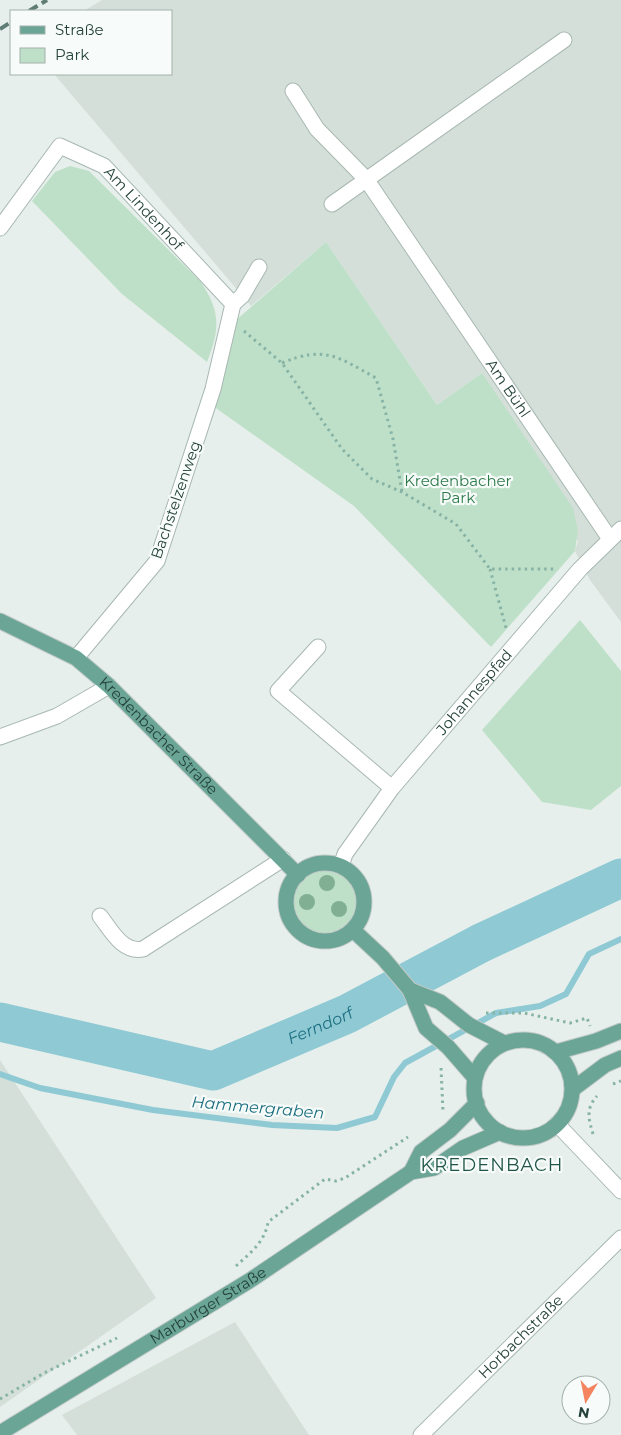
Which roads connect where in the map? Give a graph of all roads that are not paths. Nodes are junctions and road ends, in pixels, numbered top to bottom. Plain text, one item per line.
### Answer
1 (564, 40) dead end
2 (293, 91) dead end
3 (366, 179) junction
4 (332, 204) dead end
5 (0, 228) edge
6 (259, 267) dead end
7 (231, 311) junction
8 (615, 534) edge
9 (0, 620) edge
10 (318, 647) dead end
11 (76, 658) junction
12 (109, 686) junction
13 (0, 737) edge
14 (392, 788) junction
15 (283, 859) junction
16 (340, 866) junction
17 (298, 875) junction
18 (100, 916) dead end
19 (353, 930) junction
20 (410, 990) junction
21 (621, 1031) edge
22 (504, 1043) junction
23 (556, 1052) junction
24 (621, 1058) edge
25 (475, 1078) junction
26 (573, 1089) junction
27 (477, 1103) junction
28 (557, 1124) junction
29 (500, 1132) junction
30 (411, 1172) junction
31 (621, 1191) edge
32 (621, 1238) edge
33 (0, 1433) edge
34 (421, 1435) edge

1 - 3 street
2 - 3 street, Am Bühl
3 - 4 street
3 - 8 street, Am Bühl
5 - 7 street, Am Lindenhof
6 - 7 street
7 - 11 street, Bachstelzenweg
8 - 14 street, Johannespfad
9 - 11 main road, Kredenbacher Straße
10 - 14 street
11 - 12 main road, Kredenbacher Straße
12 - 13 street
12 - 15 main road, Kredenbacher Straße
14 - 16 street, Johannespfad
15 - 17 main road, Kredenbacher Straße
15 - 18 street
16 - 17 main road
16 - 19 main road
17 - 19 main road
19 - 20 main road
20 - 22 main road
20 - 25 main road
21 - 23 main road
22 - 23 main road
22 - 25 main road
23 - 26 main road
24 - 26 main road
25 - 27 main road
26 - 28 main road
27 - 29 main road
27 - 30 main road, Marburger Straße
28 - 29 main road
28 - 31 street
29 - 30 main road, Marburger Straße
30 - 33 main road, Marburger Straße
32 - 34 street, Horbachstraße

